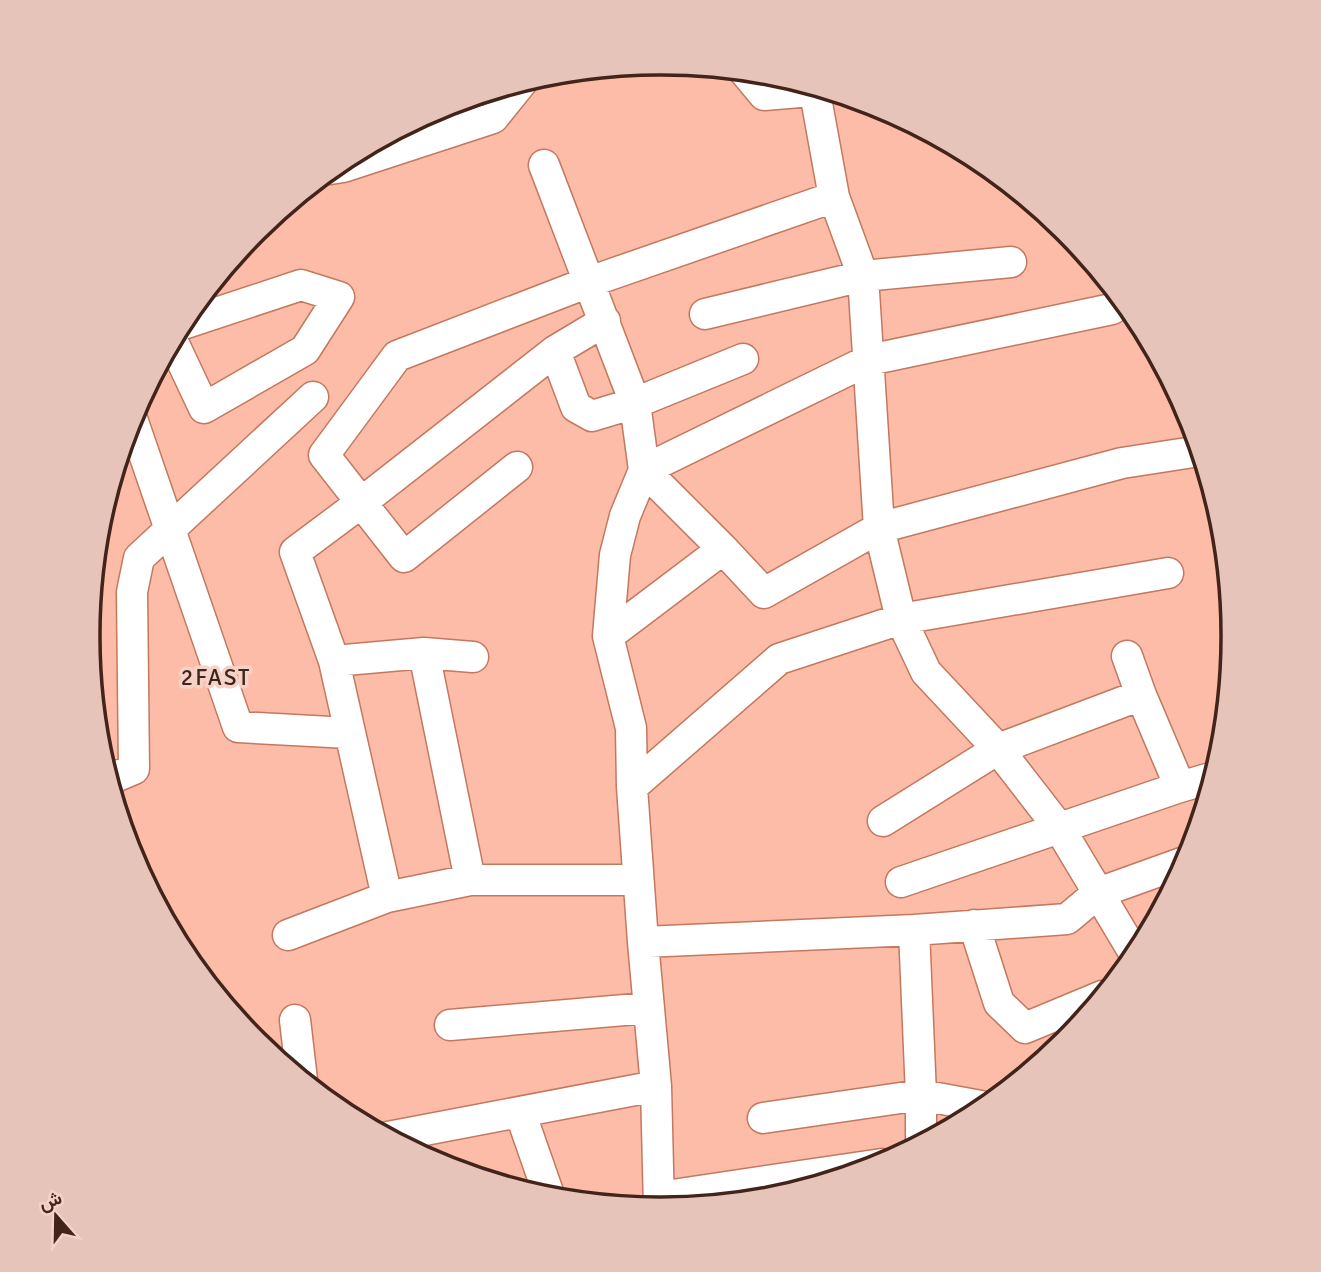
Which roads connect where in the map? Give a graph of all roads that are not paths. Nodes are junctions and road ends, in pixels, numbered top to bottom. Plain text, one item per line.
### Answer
1 (754, 83) edge
2 (796, 92) edge
3 (512, 95) edge
4 (819, 98) edge
5 (364, 160) edge
6 (544, 165) dead end
7 (834, 197) junction
8 (1011, 262) dead end
9 (863, 276) junction
10 (589, 282) junction
11 (1112, 309) dead end
12 (705, 314) dead end
13 (197, 320) edge
14 (605, 321) junction
15 (555, 351) junction
16 (178, 352) edge
17 (743, 359) dead end
18 (869, 360) junction
19 (313, 397) dead end
20 (635, 403) junction
21 (137, 434) edge
22 (1190, 453) edge
23 (517, 467) dead end
24 (644, 470) junction
25 (362, 502) junction
26 (170, 528) junction
27 (879, 528) junction
28 (723, 549) junction
29 (1168, 573) dead end
30 (901, 619) junction
31 (608, 636) junction
32 (424, 653) junction
33 (1127, 656) dead end
34 (473, 657) dead end
35 (334, 661) junction
36 (1141, 695) junction
37 (349, 733) junction
38 (998, 749) junction
39 (118, 776) edge
40 (1202, 780) edge
41 (632, 787) junction
42 (1180, 787) junction
43 (883, 821) dead end
44 (1060, 829) junction
45 (1172, 866) edge
46 (470, 880) junction
47 (638, 880) junction
48 (901, 882) dead end
49 (1098, 893) junction
50 (387, 897) junction
51 (974, 925) junction
52 (914, 930) junction
53 (288, 935) dead end
54 (643, 942) junction
55 (1129, 945) edge
56 (1084, 1003) edge
57 (648, 1008) junction
58 (295, 1020) dead end
59 (450, 1025) dead end
60 (300, 1066) edge
61 (656, 1086) junction
62 (921, 1095) junction
63 (969, 1104) edge
64 (520, 1112) junction
65 (763, 1118) dead end
66 (921, 1133) edge
67 (403, 1134) edge
68 (811, 1176) edge
69 (545, 1185) edge
70 (702, 1195) edge
71 (659, 1197) edge

1 - 2 street
3 - 5 street
4 - 7 street
6 - 10 street
7 - 9 street
7 - 10 street
8 - 9 street
9 - 12 street
9 - 18 street
10 - 14 street
10 - 25 street
11 - 18 street
13 - 16 street
14 - 15 street
14 - 20 street
15 - 20 street
15 - 25 street
17 - 20 street
18 - 24 street
18 - 27 street
19 - 26 street
20 - 24 street
21 - 26 street
22 - 27 street
23 - 25 street
24 - 28 street
24 - 31 street
25 - 35 street
26 - 37 street
26 - 39 street
27 - 28 street
27 - 30 street
28 - 31 street
29 - 30 street
30 - 38 street
30 - 41 street
31 - 41 street
32 - 34 street
32 - 35 street
32 - 46 street
33 - 36 street
35 - 37 street
36 - 38 street
36 - 42 street
37 - 50 street
38 - 43 street
38 - 44 street
40 - 42 street
41 - 47 street
42 - 44 street
44 - 48 street
44 - 49 street
45 - 49 street
46 - 47 street
46 - 50 street
47 - 54 street
49 - 51 street
49 - 55 street
50 - 53 street
51 - 52 street
51 - 56 street
52 - 54 street
52 - 62 street
54 - 57 street
57 - 59 street
57 - 61 street
58 - 60 street
61 - 64 street
61 - 71 street
62 - 63 street
62 - 65 street
62 - 66 street
64 - 67 street
64 - 69 street
68 - 70 street

